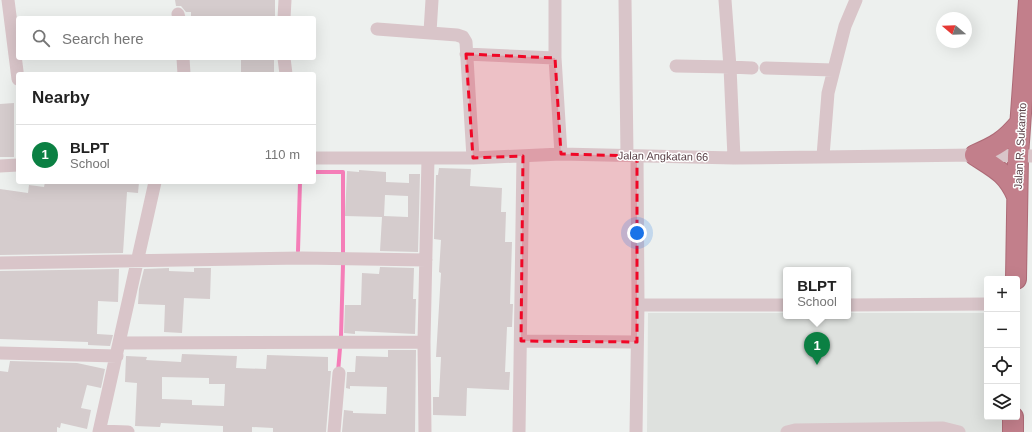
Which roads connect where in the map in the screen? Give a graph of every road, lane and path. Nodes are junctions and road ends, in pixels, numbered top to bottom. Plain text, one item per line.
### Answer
1 (8, 0) edge
2 (285, 0) edge
3 (432, 0) edge
4 (555, 0) edge
5 (625, 0) edge
6 (725, 0) edge
7 (856, 0) edge
8 (1029, 0) edge
9 (284, 16) edge
10 (377, 29) dead end
11 (430, 32) junction
12 (466, 54) junction
13 (555, 58) junction
14 (183, 60) edge
15 (284, 60) edge
16 (676, 66) dead end
17 (730, 67) junction
18 (752, 68) dead end
19 (766, 68) dead end
20 (833, 70) junction
21 (17, 72) edge
22 (184, 72) edge
23 (286, 72) edge
24 (1024, 74) junction
25 (1032, 104) edge
26 (1020, 123) junction
27 (562, 154) junction
28 (975, 155) junction
29 (523, 156) junction
30 (632, 156) junction
31 (822, 156) junction
32 (1021, 156) edge
33 (316, 158) edge
34 (428, 158) junction
35 (473, 158) junction
36 (734, 158) junction
37 (16, 165) edge
38 (0, 166) edge
39 (155, 184) edge
40 (1022, 199) edge
41 (138, 260) junction
42 (426, 260) junction
43 (0, 263) edge
44 (1016, 276) edge
45 (984, 304) edge
46 (638, 305) junction
47 (783, 305) edge
48 (851, 305) edge
49 (521, 341) junction
50 (424, 342) junction
51 (637, 342) junction
52 (119, 350) junction
53 (0, 353) edge
54 (340, 373) dead end
55 (1013, 420) edge
56 (100, 431) edge
57 (128, 432) edge
58 (334, 432) edge
59 (425, 432) edge
60 (519, 432) edge
61 (636, 432) edge
62 (787, 432) edge
63 (959, 432) edge
64 (1013, 432) edge

1 - 21 street
2 - 9 street
3 - 11 street
4 - 13 street
5 - 30 street
6 - 17 street
7 - 20 street
8 - 24 highway, Jalan R. Sukamto
10 - 11 street
11 - 12 street
12 - 13 street
12 - 35 street
13 - 27 street
14 - 22 street
15 - 23 street
16 - 17 street
17 - 18 street
17 - 36 street
19 - 20 street
20 - 31 street
24 - 25 highway
24 - 26 highway, Jalan R. Sukamto
26 - 28 highway
26 - 32 highway, Jalan R. Sukamto
27 - 29 street, Jalan Angkatan 66
27 - 30 street, Jalan Angkatan 66
28 - 31 street, Jalan Angkatan 66
28 - 32 street, Jalan Angkatan 66
28 - 40 highway
29 - 35 street, Jalan Angkatan 66
29 - 49 street
30 - 36 street, Jalan Angkatan 66
30 - 46 street
31 - 36 street, Jalan Angkatan 66
32 - 40 highway, Jalan R. Sukamto
33 - 34 street, Jalan Angkatan 66
34 - 35 street, Jalan Angkatan 66
34 - 42 street
37 - 38 street
39 - 41 street
40 - 44 highway, Jalan R. Sukamto
41 - 42 street
41 - 43 street
41 - 52 street
42 - 50 street
45 - 48 street
46 - 47 street
46 - 51 street
49 - 51 street
49 - 60 street
50 - 52 street
50 - 59 street
51 - 61 street
52 - 53 street
52 - 56 street
54 - 58 street
55 - 64 highway
56 - 57 street
62 - 63 street

